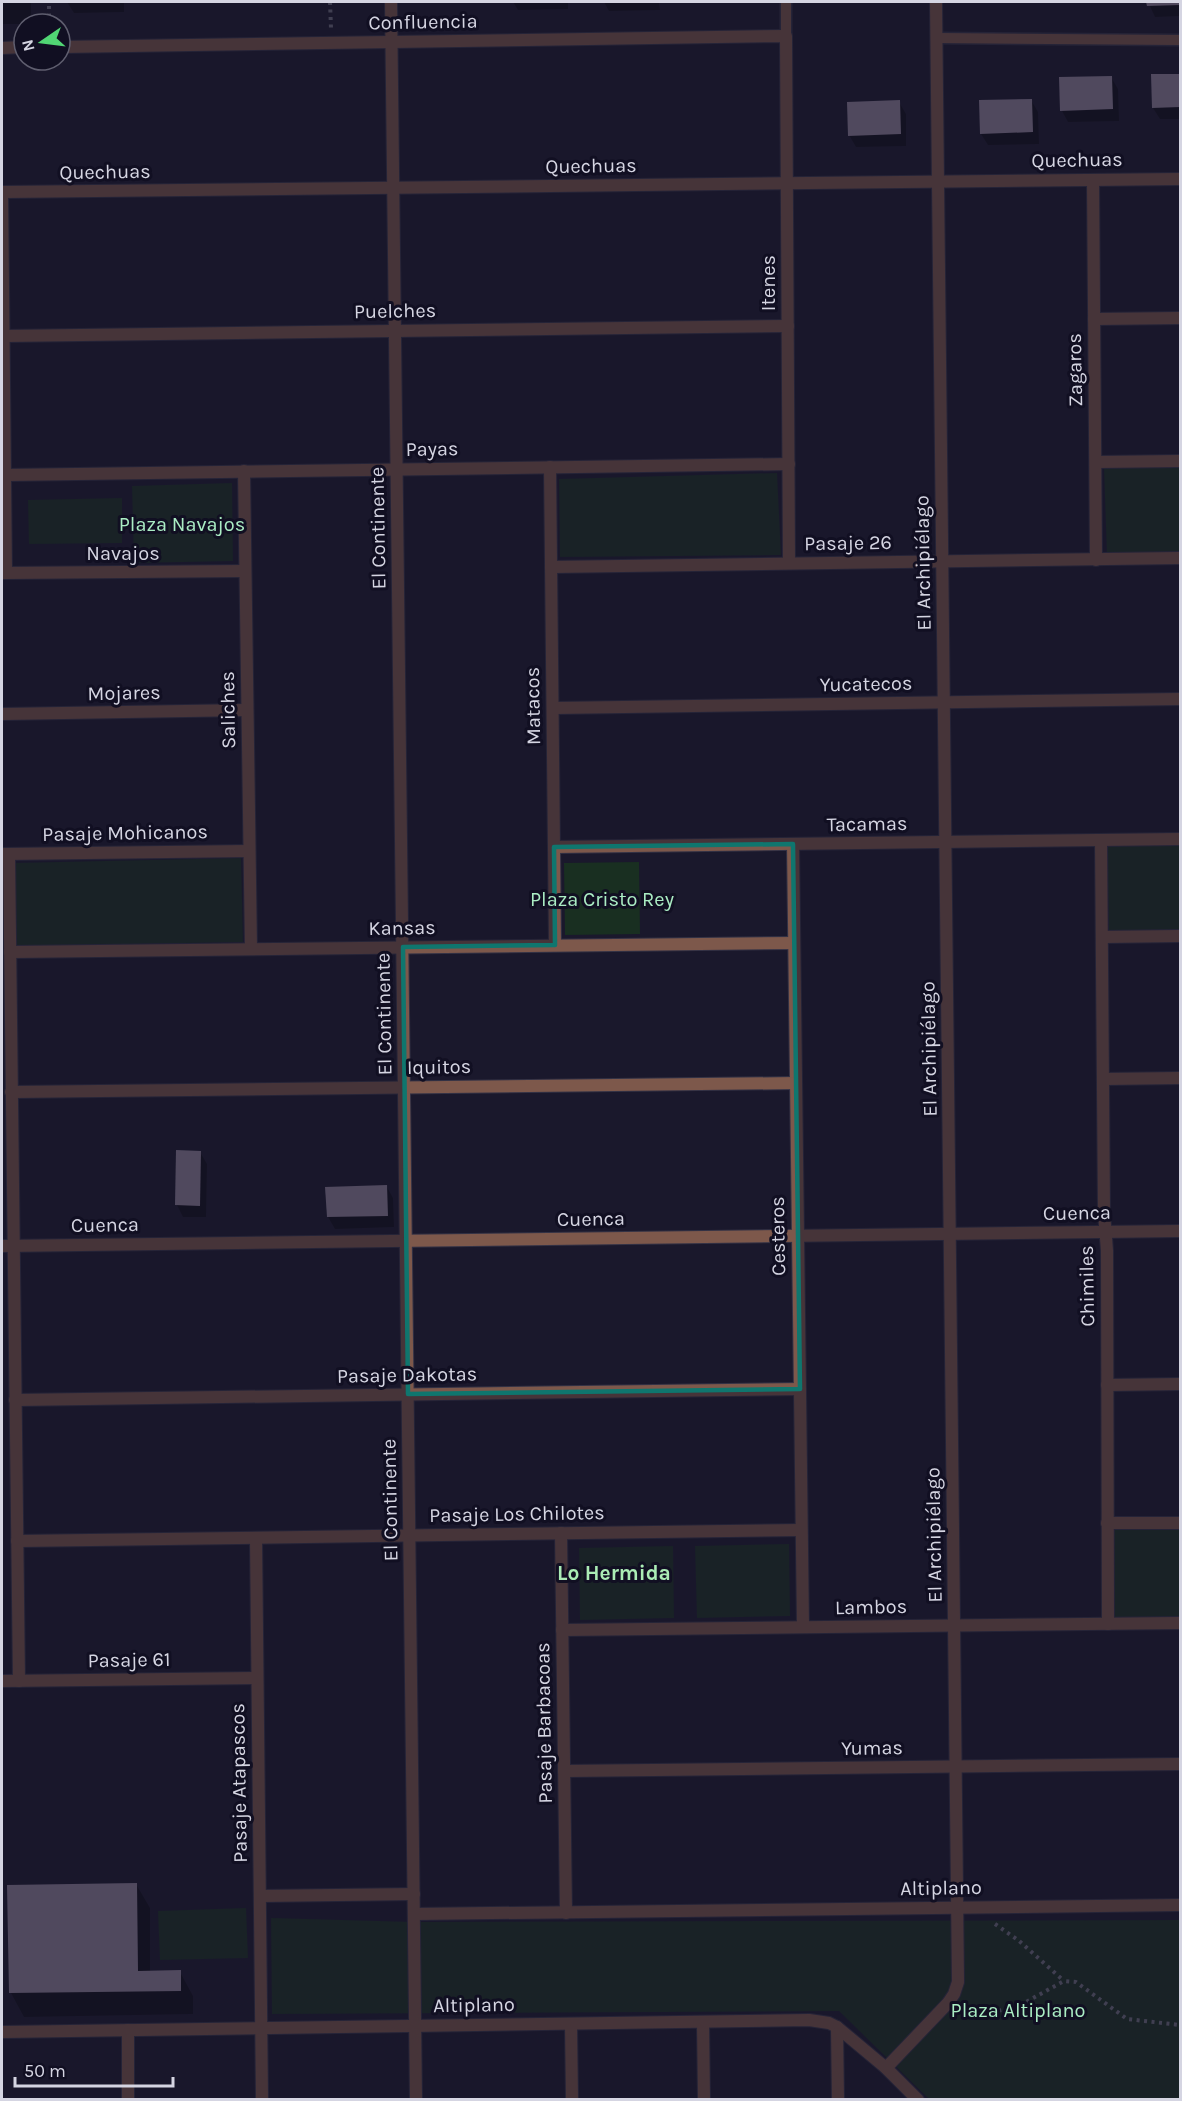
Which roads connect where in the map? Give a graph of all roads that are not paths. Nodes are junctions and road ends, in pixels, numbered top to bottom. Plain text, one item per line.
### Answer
1 (391, 2) edge
2 (786, 2) edge
3 (936, 2) edge
4 (786, 36) junction
5 (937, 38) junction
6 (1180, 40) edge
7 (392, 42) junction
8 (72, 47) edge
9 (1180, 179) edge
10 (1093, 180) junction
11 (939, 182) junction
12 (787, 183) junction
13 (393, 188) junction
14 (2, 192) edge
15 (1180, 318) edge
16 (1094, 319) junction
17 (788, 326) junction
18 (395, 331) junction
19 (3, 336) junction
20 (1180, 461) edge
21 (1096, 462) junction
22 (789, 464) junction
23 (550, 467) junction
24 (397, 469) junction
25 (243, 471) junction
26 (4, 475) junction
27 (1180, 558) edge
28 (1096, 560) junction
29 (943, 562) junction
30 (789, 563) junction
31 (551, 567) junction
32 (245, 571) junction
33 (4, 573) edge
34 (1180, 699) edge
35 (945, 703) junction
36 (553, 708) junction
37 (247, 710) junction
38 (2, 714) edge
39 (1180, 839) edge
40 (1101, 840) junction
41 (946, 842) junction
42 (793, 844) junction
43 (554, 847) junction
44 (249, 851) junction
45 (5, 854) edge
46 (1180, 936) edge
47 (1102, 937) junction
48 (794, 943) junction
49 (555, 945) junction
50 (403, 947) junction
51 (251, 949) junction
52 (10, 952) junction
53 (1180, 1078) edge
54 (1103, 1079) junction
55 (796, 1083) junction
56 (404, 1087) junction
57 (11, 1092) junction
58 (1180, 1231) edge
59 (1106, 1232) junction
60 (950, 1234) junction
61 (798, 1236) junction
62 (406, 1241) junction
63 (8, 1246) edge
64 (1180, 1384) edge
65 (1107, 1385) junction
66 (800, 1389) junction
67 (408, 1395) junction
68 (15, 1400) junction
69 (1107, 1523) junction
70 (1180, 1523) edge
71 (801, 1530) junction
72 (561, 1533) junction
73 (410, 1535) junction
74 (256, 1538) junction
75 (17, 1541) junction
76 (1180, 1623) edge
77 (1108, 1624) junction
78 (955, 1626) junction
79 (803, 1627) junction
80 (562, 1630) junction
81 (257, 1678) junction
82 (2, 1681) edge
83 (19, 1681) junction
84 (1180, 1764) edge
85 (956, 1767) junction
86 (564, 1771) junction
87 (414, 1894) junction
88 (260, 1896) junction
89 (1180, 1905) edge
90 (958, 1908) junction
91 (566, 1912) junction
92 (414, 1914) junction
93 (703, 2022) junction
94 (571, 2024) junction
95 (416, 2026) junction
96 (837, 2027) junction
97 (261, 2028) junction
98 (128, 2030) junction
99 (2, 2032) edge
100 (886, 2068) junction
101 (128, 2100) edge
102 (262, 2100) edge
103 (416, 2100) edge
104 (572, 2100) edge
105 (704, 2100) edge
106 (838, 2100) edge
107 (918, 2100) edge

1 - 7 street, El Continente
2 - 4 lane, Itenes
3 - 5 street, El Archipiélago
4 - 7 street, Confluencia
4 - 12 street, Itenes
5 - 6 lane
5 - 11 street, El Archipiélago
7 - 8 street, Confluencia
7 - 13 street, El Continente
9 - 10 street, Quechuas
10 - 11 street, Quechuas
10 - 16 street, Zagaros
11 - 12 street, Quechuas
11 - 29 street, El Archipiélago
12 - 13 street, Quechuas
12 - 17 street, Itenes
13 - 14 street, Quechuas
13 - 18 street, El Continente
14 - 19 street
15 - 16 street
16 - 21 street, Zagaros
17 - 18 street, Puelches
17 - 22 street, Itenes
18 - 19 street, Puelches
18 - 24 street, El Continente
19 - 26 street
20 - 21 street
21 - 28 street, Zagaros
22 - 23 street, Payas
22 - 30 street, Itenes
23 - 24 street, Payas
23 - 31 street, Matacos
24 - 25 street, Payas
24 - 50 street, El Continente
25 - 26 street, Payas
25 - 32 street, Saliches
26 - 33 street
27 - 28 street, Pasaje 26
28 - 29 street, Pasaje 26
29 - 30 street, Pasaje 26
29 - 35 street, El Archipiélago
30 - 31 street, Pasaje 26
31 - 36 street, Matacos
32 - 33 street, Navajos
32 - 37 street, Saliches
34 - 35 street, Yucatecos
35 - 36 street, Yucatecos
35 - 41 street, El Archipiélago
36 - 43 street, Matacos
37 - 38 street, Mojares
37 - 44 street, Saliches
39 - 40 street, Tacamas
40 - 41 street, Tacamas
40 - 47 street, Chimiles
41 - 42 street, Tacamas
41 - 60 street, El Archipiélago
42 - 43 street, Tacamas
42 - 48 street, Cesteros
43 - 49 street, Matacos
44 - 45 street, Pasaje Mohicanos
44 - 51 street, Saliches
45 - 52 street
46 - 47 street
47 - 54 street, Chimiles
48 - 49 street, Kansas
48 - 55 street, Cesteros
49 - 50 street, Kansas
50 - 51 street, Kansas
50 - 56 street, El Continente
51 - 52 street, Kansas
52 - 57 street
53 - 54 street
54 - 59 street, Chimiles
55 - 56 street, Iquitos
55 - 61 street, Cesteros
56 - 57 street, Iquitos
56 - 62 street, El Continente
57 - 63 street
58 - 59 street, Cuenca
59 - 60 street, Cuenca
59 - 65 street, Chimiles
60 - 61 street, Cuenca
60 - 78 street, El Archipiélago
61 - 62 street, Cuenca
61 - 66 street, Cesteros
62 - 63 street, Cuenca
62 - 67 street, El Continente
63 - 68 street
64 - 65 street
65 - 69 street, Chimiles
66 - 67 street, Pasaje Dakotas
66 - 71 street, Cesteros
67 - 68 street, Pasaje Dakotas
67 - 73 street, El Continente
68 - 75 street
69 - 70 street
69 - 77 street, Chimiles
71 - 72 street, Pasaje Los Chilotes
71 - 79 street, Cesteros
72 - 73 street, Pasaje Los Chilotes
72 - 80 street, Pasaje Barbacoas
73 - 74 street, Pasaje Los Chilotes
73 - 87 street, El Continente
74 - 75 street, Pasaje Los Chilotes
74 - 81 street, Pasaje Atapascos
75 - 83 street
76 - 77 street, Lambos
77 - 78 street, Lambos
78 - 79 street, Lambos
78 - 85 street, El Archipiélago
79 - 80 street, Lambos
80 - 86 street, Pasaje Barbacoas
81 - 83 street, Pasaje 61
81 - 88 street, Pasaje Atapascos
82 - 83 street, Pasaje 61
84 - 85 street, Yumas
85 - 86 street, Yumas
85 - 90 street, El Archipiélago
86 - 91 street, Pasaje Barbacoas
87 - 88 street
87 - 92 street, El Continente
88 - 97 street, Pasaje Atapascos
89 - 90 street, Altiplano
90 - 91 street, Altiplano
90 - 100 street, El Archipiélago
91 - 92 street, Altiplano
92 - 95 street, El Continente
93 - 94 street, Altiplano
93 - 96 street, Altiplano
93 - 105 street
94 - 95 street, Altiplano
94 - 104 street
95 - 97 street, Altiplano
95 - 103 street, El Continente
96 - 100 street, Altiplano
96 - 106 street
97 - 98 street, Altiplano
97 - 102 street, Pasaje Atapascos
98 - 99 street, Altiplano
98 - 101 street
100 - 107 street, Altiplano

